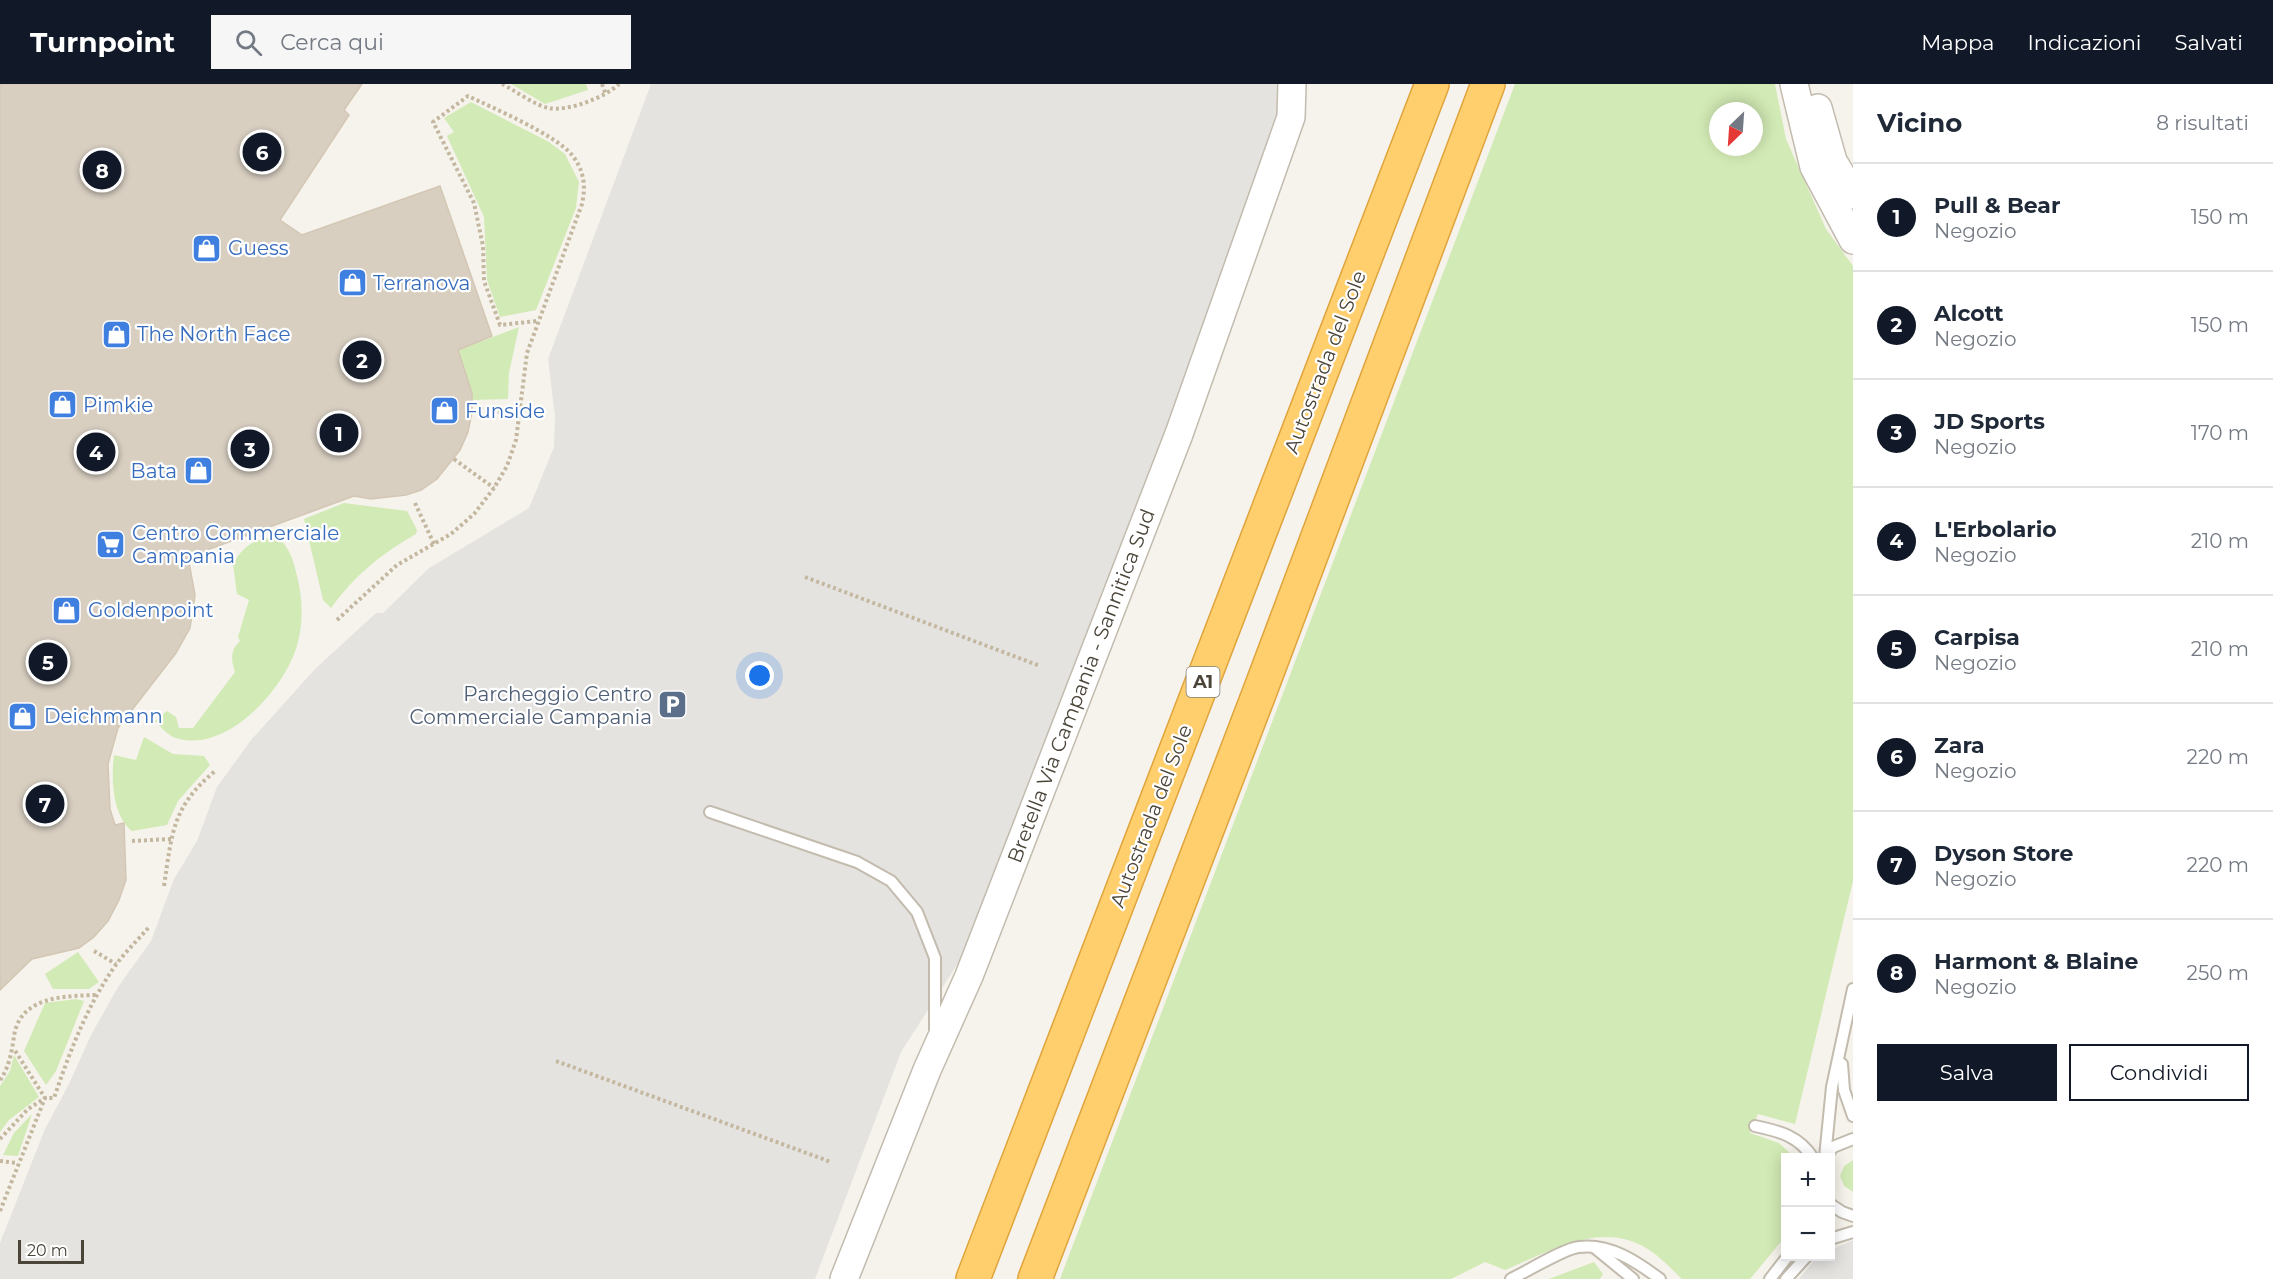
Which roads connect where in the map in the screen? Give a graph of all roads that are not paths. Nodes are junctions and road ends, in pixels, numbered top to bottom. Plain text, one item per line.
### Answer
1 (1292, 84) edge
2 (1432, 84) edge
3 (1488, 84) edge
4 (1794, 84) edge
5 (1810, 84) edge
6 (1853, 195) edge
7 (1853, 240) edge
8 (710, 812) dead end
9 (1853, 989) edge
10 (1842, 1051) junction
11 (927, 1070) junction
12 (1853, 1116) edge
13 (1755, 1126) dead end
14 (1853, 1139) edge
15 (1809, 1153) edge
16 (1825, 1153) edge
17 (1828, 1153) edge
18 (1834, 1207) edge
19 (1842, 1212) junction
20 (1853, 1216) edge
21 (1835, 1217) edge
22 (1853, 1232) edge
23 (1835, 1237) edge
24 (1595, 1248) junction
25 (1785, 1261) edge
26 (1803, 1261) edge
27 (844, 1279) edge
28 (973, 1279) edge
29 (1035, 1279) edge
30 (1511, 1279) edge
31 (1633, 1279) edge
32 (1660, 1279) edge
33 (1770, 1279) edge
34 (1786, 1279) edge

1 - 11 street, Bretella Via Campania - Sannitica Sud
2 - 28 highway, Autostrada del Sole / A1
3 - 29 highway
4 - 7 street
5 - 6 street
8 - 11 lane
9 - 10 lane
10 - 12 lane
10 - 16 lane
11 - 27 street, Bretella Via Campania - Sannitica Sud
13 - 15 lane
14 - 17 lane
18 - 19 lane
19 - 20 lane
19 - 21 lane
22 - 23 lane
24 - 30 lane
24 - 31 lane
24 - 32 lane
25 - 33 lane
26 - 34 lane

